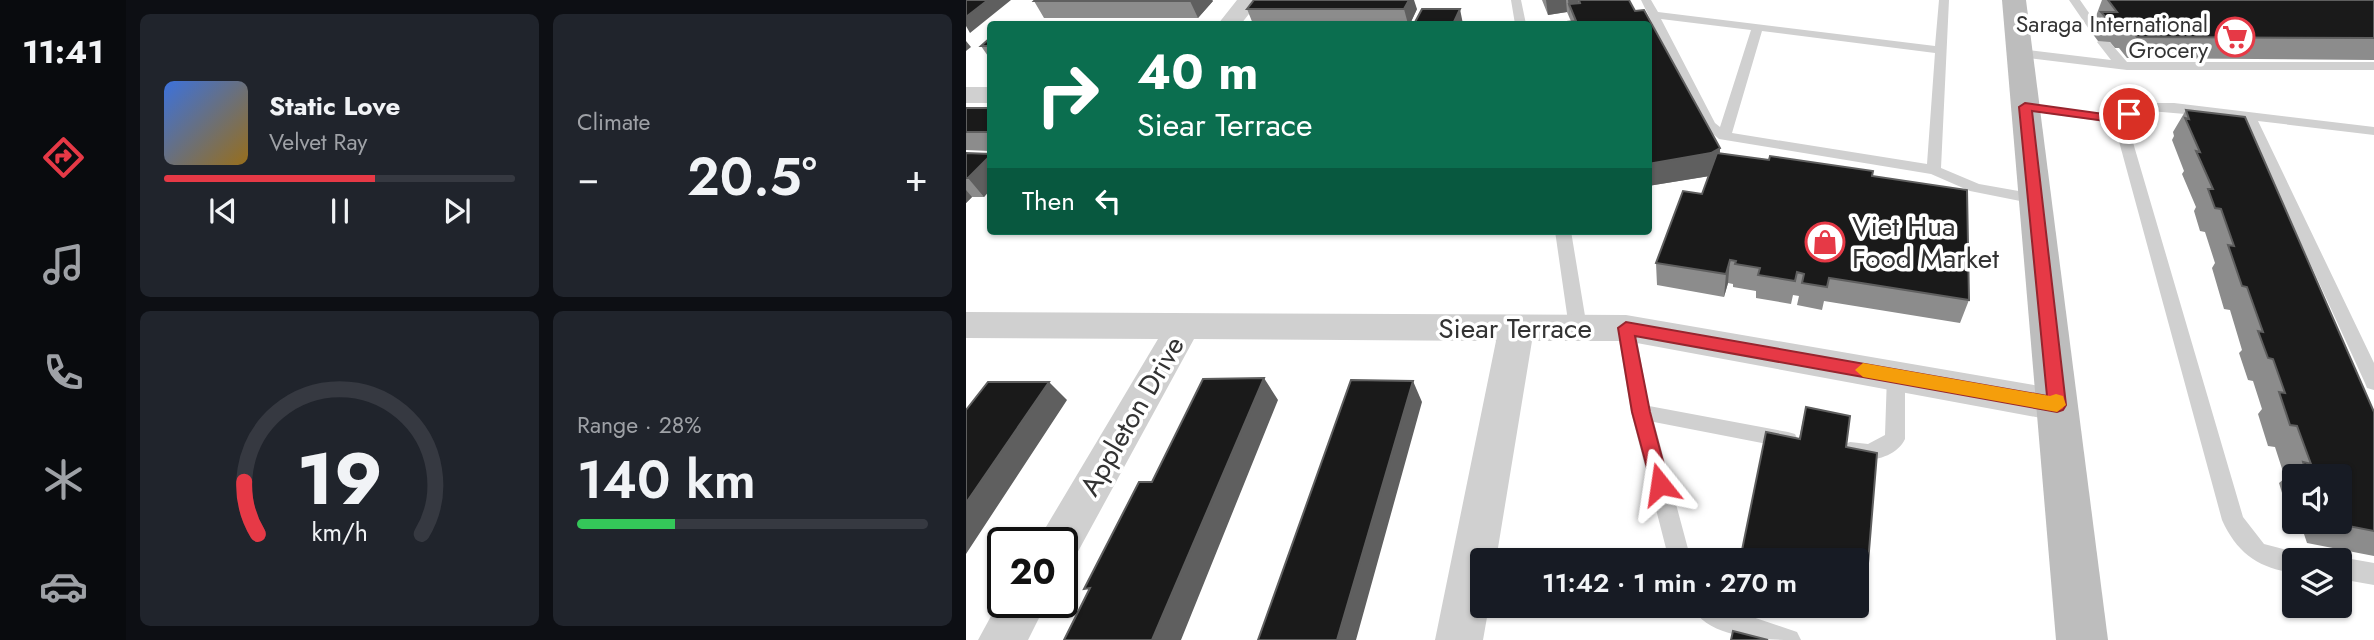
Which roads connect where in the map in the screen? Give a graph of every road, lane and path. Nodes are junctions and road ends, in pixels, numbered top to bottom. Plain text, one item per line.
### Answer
1 (1249, 0) edge
2 (1516, 0) edge
3 (1646, 0) edge
4 (1944, 0) edge
5 (2014, 0) edge
6 (2074, 0) edge
7 (1655, 15) junction
8 (1232, 21) edge
9 (1520, 21) edge
10 (1757, 27) junction
11 (1942, 50) junction
12 (2020, 53) junction
13 (2122, 65) junction
14 (2374, 66) edge
15 (966, 95) edge
16 (987, 95) edge
17 (2025, 107) junction
18 (2248, 114) junction
19 (2120, 120) junction
20 (2374, 131) edge
21 (1724, 136) junction
22 (1934, 170) junction
23 (2035, 198) junction
24 (1564, 235) edge
25 (966, 324) edge
26 (1184, 326) junction
27 (1516, 328) junction
28 (1578, 328) junction
29 (1626, 328) junction
30 (1896, 376) junction
31 (2374, 383) edge
32 (2057, 405) junction
33 (1641, 412) junction
34 (1799, 442) edge
35 (1842, 450) edge
36 (1068, 527) edge
37 (1677, 548) edge
38 (2282, 561) edge
39 (2352, 570) edge
40 (2374, 574) edge
41 (1015, 618) edge
42 (1722, 618) edge
43 (1002, 640) edge
44 (1459, 640) edge
45 (1789, 640) edge
46 (2082, 640) edge

1 - 8 street
2 - 9 lane
3 - 7 lane
4 - 11 lane
5 - 12 main road
6 - 13 lane
7 - 10 lane
7 - 21 lane
10 - 11 lane
10 - 21 lane
11 - 22 lane
12 - 13 lane
12 - 17 main road
13 - 14 lane
15 - 16 street
17 - 19 lane
17 - 23 main road
18 - 19 lane
18 - 20 lane
18 - 31 lane
19 - 38 lane
21 - 22 lane
22 - 23 lane
23 - 32 main road
24 - 28 lane
25 - 26 street, Siear Terrace
26 - 27 street, Siear Terrace
26 - 36 street, Appleton Drive
27 - 28 street, Siear Terrace
27 - 44 street
28 - 29 street, Siear Terrace
29 - 30 street, Siear Terrace
29 - 33 lane
30 - 32 street, Siear Terrace
30 - 35 lane
32 - 46 main road
33 - 34 lane
33 - 37 lane
39 - 40 lane
41 - 43 street
42 - 45 lane

